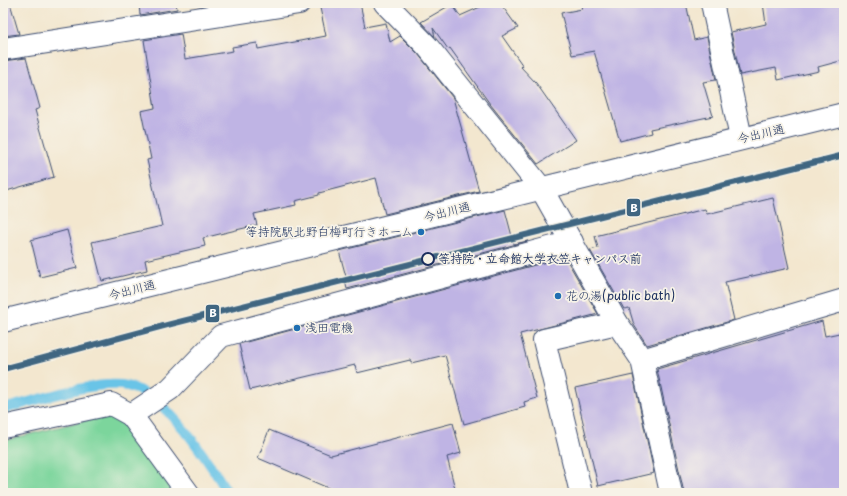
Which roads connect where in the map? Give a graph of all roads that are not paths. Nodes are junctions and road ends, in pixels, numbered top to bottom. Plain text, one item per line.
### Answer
1 (299, 3) edge
2 (385, 3) edge
3 (712, 3) edge
4 (3, 49) edge
5 (844, 114) edge
6 (741, 138) junction
7 (541, 188) junction
8 (572, 242) junction
9 (844, 300) edge
10 (3, 321) edge
11 (617, 323) junction
12 (642, 360) junction
13 (138, 410) junction
14 (3, 428) edge
15 (188, 493) edge
16 (581, 493) edge
17 (671, 493) edge

1 - 4 street
2 - 7 street
3 - 6 street
5 - 6 street, 今出川通
6 - 7 street, 今出川通
7 - 8 street
7 - 10 street, 今出川通
8 - 11 street
8 - 13 street
9 - 12 street
11 - 12 street
11 - 16 street
12 - 17 street
13 - 14 street
13 - 15 street

